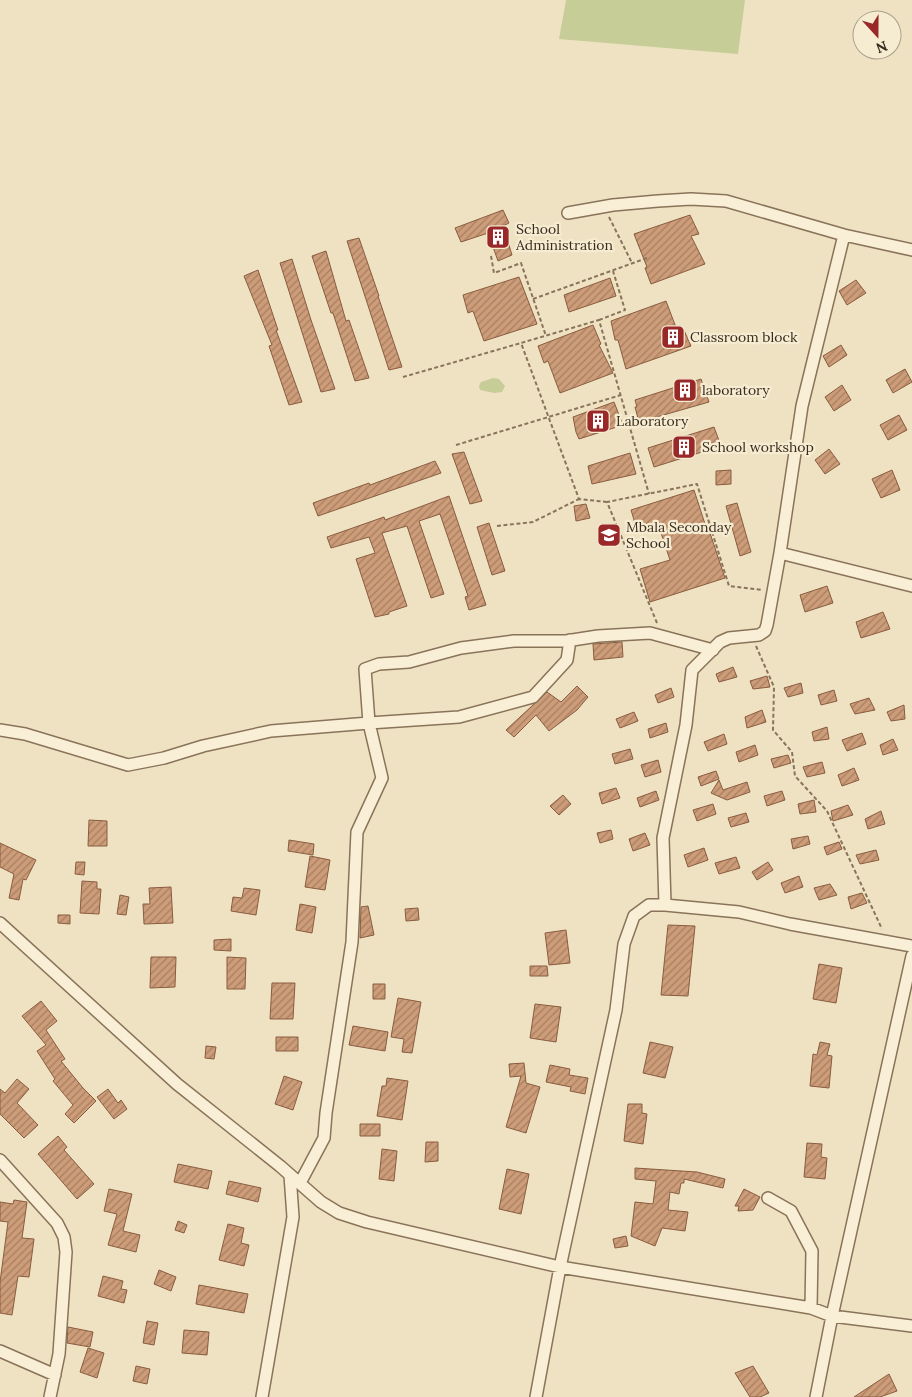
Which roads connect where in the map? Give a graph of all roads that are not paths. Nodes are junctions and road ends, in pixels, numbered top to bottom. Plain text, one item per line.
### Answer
1 (568, 213) dead end
2 (844, 235) junction
3 (912, 250) edge
4 (780, 553) junction
5 (912, 586) edge
6 (570, 640) junction
7 (713, 650) junction
8 (369, 723) junction
9 (0, 730) edge
10 (664, 905) junction
11 (0, 922) edge
12 (912, 946) edge
13 (912, 956) edge
14 (0, 1160) edge
15 (290, 1175) junction
16 (300, 1183) junction
17 (768, 1198) dead end
18 (560, 1267) junction
19 (811, 1308) junction
20 (832, 1316) junction
21 (912, 1326) edge
22 (0, 1351) edge
23 (55, 1375) junction
24 (50, 1397) edge
25 (262, 1397) edge
26 (536, 1397) edge
27 (816, 1397) edge

1 - 2 street
2 - 3 street
2 - 4 street
4 - 5 street
4 - 7 street
6 - 7 street
6 - 8 street
6 - 8 street
7 - 10 street
8 - 9 street
8 - 16 street
10 - 12 street
10 - 18 street
11 - 15 street
13 - 20 street
14 - 23 street
15 - 16 street
15 - 25 street
16 - 18 street
17 - 19 street
18 - 19 street
18 - 26 street
19 - 20 street
20 - 21 street
20 - 27 street
22 - 23 street
23 - 24 street

